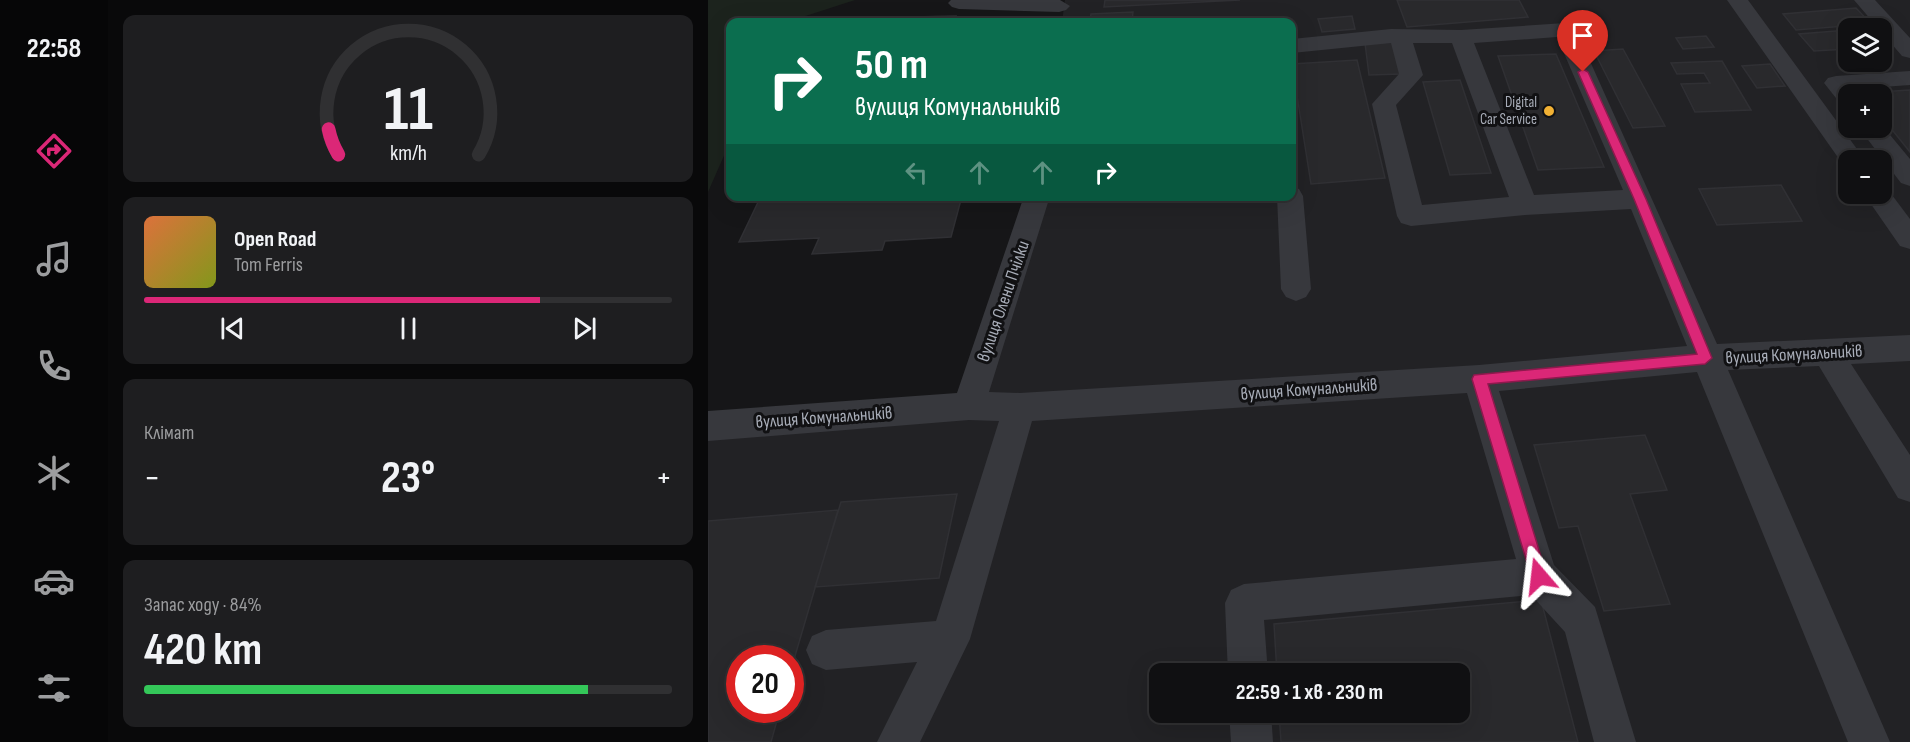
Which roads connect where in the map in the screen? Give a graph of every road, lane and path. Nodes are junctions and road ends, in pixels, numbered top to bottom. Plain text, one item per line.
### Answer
1 (1737, 0) edge
2 (1863, 0) edge
3 (963, 4) edge
4 (1059, 9) edge
5 (1400, 36) junction
6 (1461, 37) junction
7 (1296, 46) edge
8 (1910, 51) edge
9 (1910, 78) edge
10 (1838, 86) edge
11 (1879, 138) edge
12 (1846, 150) edge
13 (1910, 177) edge
14 (1640, 199) junction
15 (1035, 201) edge
16 (1290, 201) edge
17 (1884, 204) edge
18 (1525, 205) junction
19 (1910, 239) edge
20 (1296, 289) dead end
21 (1910, 348) edge
22 (1827, 352) junction
23 (1705, 358) junction
24 (1479, 379) junction
25 (969, 406) junction
26 (1020, 407) junction
27 (708, 426) edge
28 (1910, 486) edge
29 (1539, 576) junction
30 (950, 639) junction
31 (826, 650) dead end
32 (1247, 663) edge
33 (1251, 723) edge
34 (898, 742) edge
35 (1252, 742) edge
36 (1615, 742) edge
37 (1869, 742) edge

1 - 12 street
2 - 8 street
3 - 4 street
5 - 6 street
5 - 7 street
5 - 18 street
6 - 14 street
6 - 18 street
9 - 10 street
11 - 13 street
14 - 18 street
14 - 23 street
15 - 25 street, вулиця Олени Пчілки
16 - 20 street
17 - 19 street
21 - 22 street, вулиця Комунальників
22 - 23 street, вулиця Комунальників
22 - 28 street
23 - 24 street, вулиця Комунальників
23 - 37 street
24 - 26 street, вулиця Комунальників
24 - 29 street
25 - 26 street, вулиця Комунальників
25 - 27 street, вулиця Комунальників
26 - 30 street
29 - 32 street
29 - 36 street
30 - 31 street
30 - 34 street
33 - 35 street

